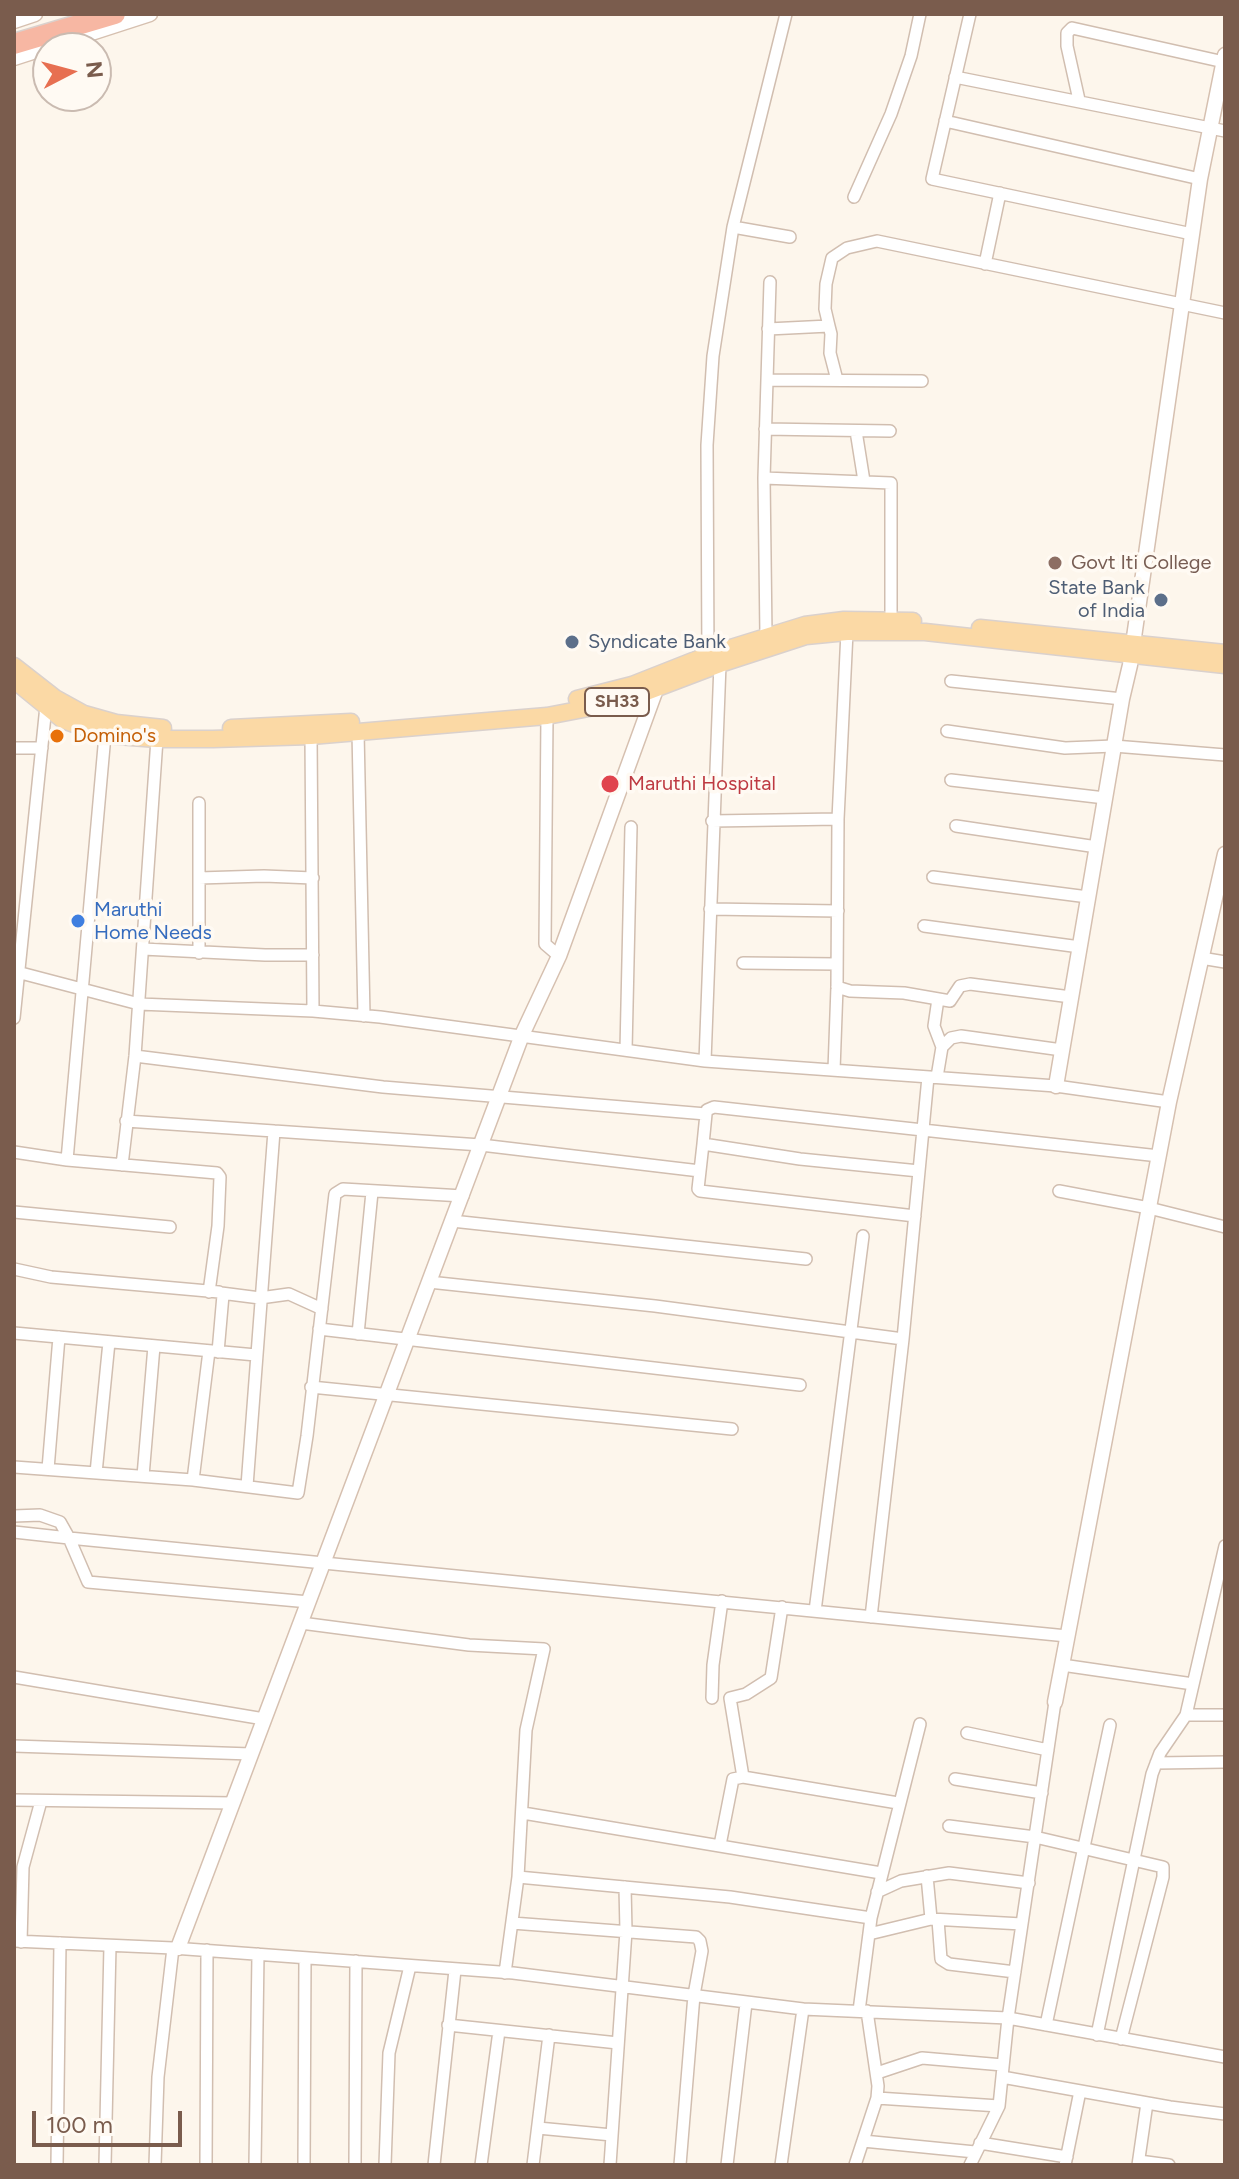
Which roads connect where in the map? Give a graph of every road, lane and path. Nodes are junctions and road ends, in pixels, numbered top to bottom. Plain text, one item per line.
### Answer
1 (35, 14) edge
2 (115, 14) edge
3 (150, 14) edge
4 (786, 14) edge
5 (920, 14) edge
6 (970, 14) edge
7 (14, 21) edge
8 (74, 22) edge
9 (14, 33) edge
10 (14, 44) edge
11 (14, 58) edge
12 (1224, 59) edge
13 (955, 77) junction
14 (1079, 100) junction
15 (945, 121) junction
16 (1218, 129) edge
17 (1200, 179) junction
18 (1000, 193) junction
19 (854, 197) dead end
20 (733, 227) junction
21 (1192, 234) junction
22 (790, 237) dead end
23 (985, 264) junction
24 (770, 282) dead end
25 (1182, 305) junction
26 (1225, 313) edge
27 (829, 326) junction
28 (768, 329) junction
29 (767, 380) junction
30 (837, 380) junction
31 (922, 381) dead end
32 (765, 429) junction
33 (856, 431) junction
34 (890, 431) dead end
35 (764, 478) junction
36 (864, 481) junction
37 (891, 619) junction
38 (847, 632) junction
39 (766, 636) junction
40 (1132, 650) junction
41 (1225, 653) edge
42 (712, 663) junction
43 (1225, 665) edge
44 (14, 666) edge
45 (14, 680) edge
46 (659, 681) junction
47 (951, 681) dead end
48 (1122, 699) junction
49 (46, 706) junction
50 (547, 716) junction
51 (947, 731) dead end
52 (358, 732) junction
53 (105, 735) junction
54 (311, 736) junction
55 (157, 739) junction
56 (1114, 746) junction
57 (14, 748) edge
58 (42, 748) junction
59 (1225, 755) edge
60 (951, 780) dead end
61 (1105, 798) junction
62 (199, 803) dead end
63 (838, 819) junction
64 (712, 821) junction
65 (956, 826) dead end
66 (631, 827) dead end
67 (1097, 847) junction
68 (1225, 854) edge
69 (933, 877) dead end
70 (199, 878) junction
71 (313, 878) junction
72 (1088, 897) junction
73 (710, 909) junction
74 (838, 911) junction
75 (924, 926) dead end
76 (1080, 947) junction
77 (143, 949) junction
78 (199, 953) junction
79 (17, 955) edge
80 (313, 955) junction
81 (559, 956) junction
82 (1201, 958) junction
83 (1225, 962) edge
84 (743, 963) dead end
85 (836, 964) junction
86 (17, 972) junction
87 (837, 987) junction
88 (81, 989) junction
89 (1071, 997) junction
90 (938, 999) junction
91 (139, 1004) junction
92 (313, 1011) junction
93 (364, 1016) junction
94 (14, 1018) edge
95 (522, 1035) junction
96 (942, 1047) junction
97 (626, 1050) junction
98 (1062, 1050) junction
99 (135, 1056) junction
100 (705, 1061) junction
101 (834, 1070) junction
102 (932, 1077) junction
103 (1056, 1086) junction
104 (499, 1096) junction
105 (1169, 1102) junction
106 (706, 1114) junction
107 (126, 1121) junction
108 (274, 1131) junction
109 (923, 1132) junction
110 (703, 1144) junction
111 (481, 1145) junction
112 (14, 1152) edge
113 (1159, 1156) junction
114 (67, 1160) junction
115 (122, 1165) junction
116 (700, 1171) junction
117 (919, 1171) junction
118 (1059, 1191) dead end
119 (372, 1192) junction
120 (463, 1196) junction
121 (1149, 1208) junction
122 (14, 1212) edge
123 (915, 1216) junction
124 (452, 1221) junction
125 (170, 1227) dead end
126 (1225, 1227) edge
127 (863, 1236) dead end
128 (806, 1259) dead end
129 (14, 1269) edge
130 (429, 1282) junction
131 (215, 1292) junction
132 (260, 1298) junction
133 (322, 1309) junction
134 (319, 1329) junction
135 (851, 1331) junction
136 (14, 1333) edge
137 (358, 1334) junction
138 (59, 1337) junction
139 (903, 1339) junction
140 (407, 1340) junction
141 (109, 1342) junction
142 (154, 1346) junction
143 (214, 1352) junction
144 (256, 1355) junction
145 (800, 1385) dead end
146 (311, 1387) junction
147 (387, 1394) junction
148 (732, 1429) dead end
149 (14, 1467) edge
150 (48, 1469) junction
151 (96, 1473) junction
152 (143, 1476) junction
153 (193, 1480) junction
154 (247, 1486) junction
155 (14, 1516) edge
156 (14, 1532) edge
157 (69, 1538) junction
158 (1225, 1546) edge
159 (323, 1565) junction
160 (722, 1601) junction
161 (309, 1602) junction
162 (782, 1607) junction
163 (815, 1611) junction
164 (871, 1617) junction
165 (301, 1623) junction
166 (1067, 1636) junction
167 (1062, 1665) junction
168 (14, 1677) edge
169 (1193, 1684) junction
170 (712, 1698) dead end
171 (1055, 1702) joint
172 (1186, 1715) junction
173 (1225, 1715) edge
174 (264, 1719) junction
175 (920, 1724) dead end
176 (1110, 1725) dead end
177 (967, 1733) dead end
178 (14, 1746) edge
179 (1048, 1750) junction
180 (251, 1754) junction
181 (1225, 1762) edge
182 (1156, 1763) junction
183 (743, 1777) junction
184 (955, 1779) dead end
185 (1042, 1793) junction
186 (14, 1800) edge
187 (41, 1801) junction
188 (233, 1803) junction
189 (898, 1803) junction
190 (523, 1813) junction
191 (949, 1826) dead end
192 (1035, 1837) junction
193 (720, 1845) junction
194 (1084, 1849) junction
195 (1135, 1859) junction
196 (881, 1873) junction
197 (927, 1876) junction
198 (518, 1877) junction
199 (1029, 1883) junction
200 (625, 1887) junction
201 (877, 1892) junction
202 (871, 1918) junction
203 (934, 1919) junction
204 (512, 1923) junction
205 (1022, 1924) junction
206 (626, 1931) junction
207 (869, 1934) junction
208 (18, 1941) edge
209 (60, 1943) junction
210 (110, 1946) junction
211 (176, 1948) junction
212 (207, 1950) junction
213 (258, 1954) junction
214 (305, 1958) junction
215 (356, 1961) junction
216 (410, 1966) junction
217 (455, 1970) junction
218 (1015, 1972) junction
219 (505, 1973) junction
220 (622, 1985) junction
221 (694, 1995) junction
222 (746, 2003) junction
223 (803, 2009) junction
224 (863, 2011) junction
225 (1008, 2018) junction
226 (448, 2025) junction
227 (1046, 2025) junction
228 (499, 2031) junction
229 (549, 2035) junction
230 (1097, 2035) junction
231 (1121, 2039) junction
232 (618, 2043) junction
233 (1225, 2057) edge
234 (1002, 2071) junction
235 (877, 2073) junction
236 (1080, 2091) junction
237 (877, 2098) junction
238 (1147, 2103) junction
239 (999, 2106) junction
240 (1225, 2114) edge
241 (538, 2128) junction
242 (612, 2135) junction
243 (863, 2141) junction
244 (978, 2148) junction
245 (1066, 2161) edge
246 (1139, 2163) edge
247 (57, 2165) edge
248 (105, 2165) edge
249 (155, 2165) edge
250 (206, 2165) edge
251 (255, 2165) edge
252 (304, 2165) edge
253 (355, 2165) edge
254 (385, 2165) edge
255 (434, 2165) edge
256 (481, 2165) edge
257 (533, 2165) edge
258 (610, 2165) edge
259 (680, 2165) edge
260 (727, 2165) edge
261 (781, 2165) edge
262 (855, 2165) edge
263 (970, 2165) edge
264 (1169, 2165) edge

1 - 7 street
2 - 8 highway
3 - 8 street
4 - 20 street
5 - 19 street
6 - 13 street
8 - 9 highway
8 - 10 highway
8 - 11 street
12 - 14 street
12 - 16 street
13 - 14 street
13 - 15 street
14 - 16 street
15 - 17 street
15 - 18 street
16 - 17 street
17 - 21 street
18 - 21 street
18 - 23 street
20 - 22 street
20 - 42 street
21 - 25 street
23 - 25 street
23 - 27 street
24 - 28 street
25 - 26 street
25 - 40 street
27 - 28 street
27 - 30 street
28 - 29 street
29 - 30 street
29 - 32 street
30 - 31 street
32 - 33 street
32 - 35 street
33 - 34 street
33 - 36 street
35 - 36 street
35 - 39 street
36 - 37 street
37 - 39 main road, SH33
37 - 40 main road, SH33
38 - 40 main road, SH33
38 - 42 main road, SH33
38 - 63 street
39 - 42 main road, SH33
40 - 41 main road, SH33
40 - 43 main road, SH33
40 - 48 street
42 - 46 main road, SH33
42 - 64 street
44 - 46 main road, SH33
45 - 49 main road, SH33
46 - 50 main road, SH33
46 - 81 street
47 - 48 street
48 - 56 street
49 - 53 main road, SH33
49 - 58 street
50 - 52 main road, SH33
50 - 81 street
51 - 56 street
52 - 54 main road, SH33
52 - 93 street
53 - 55 main road, SH33
53 - 88 street
54 - 55 main road, SH33
54 - 71 street
55 - 77 street
56 - 59 street
56 - 61 street
57 - 58 street
58 - 79 street
60 - 61 street
61 - 67 street
62 - 70 street
63 - 64 street
63 - 74 street
64 - 73 street
65 - 67 street
66 - 97 street
67 - 72 street
68 - 82 street
69 - 72 street
70 - 71 street
70 - 78 street
71 - 80 street
72 - 76 street
73 - 74 street
73 - 100 street
74 - 85 street
75 - 76 street
76 - 89 street
77 - 78 street
77 - 91 street
78 - 80 street
79 - 86 street
80 - 92 street
81 - 95 street
82 - 83 street
82 - 105 street
84 - 85 street
85 - 87 street
86 - 88 street
86 - 94 street
87 - 90 street
87 - 101 street
88 - 91 street
88 - 114 street
89 - 90 street
89 - 98 street
90 - 96 street
91 - 92 street
91 - 99 street
92 - 93 street
93 - 95 street
95 - 97 street
95 - 104 street
96 - 98 street
96 - 102 street
97 - 100 street
98 - 103 street
99 - 104 street
99 - 107 street
100 - 101 street
101 - 102 street
102 - 103 street
102 - 109 street
103 - 105 street
104 - 106 street
104 - 111 street
105 - 113 street
106 - 109 street
106 - 110 street
107 - 108 street
107 - 115 street
108 - 111 street
108 - 132 street
109 - 113 street
109 - 117 street
110 - 116 street
110 - 117 street
111 - 116 street
111 - 120 street
112 - 114 street
113 - 121 street
114 - 115 street
115 - 131 street
116 - 123 street
117 - 123 street
118 - 121 street
119 - 120 street
119 - 133 street
119 - 137 street
120 - 124 street
121 - 126 street
121 - 166 street
122 - 125 street
123 - 139 street
124 - 128 street
124 - 130 street
127 - 135 street
129 - 131 street
130 - 135 street
130 - 140 street
131 - 132 street
131 - 143 street
132 - 133 street
132 - 144 street
133 - 134 street
134 - 137 street
134 - 146 street
135 - 139 street
135 - 163 street
136 - 138 street
137 - 140 street
138 - 141 street
138 - 150 street
139 - 164 street
140 - 145 street
140 - 147 street
141 - 142 street
141 - 151 street
142 - 143 street
142 - 152 street
143 - 144 street
143 - 153 street
144 - 154 street
146 - 147 street
146 - 154 street
147 - 148 street
147 - 159 street
149 - 150 street
150 - 151 street
151 - 152 street
152 - 153 street
153 - 154 street
155 - 157 street
156 - 157 street
157 - 159 street
157 - 161 street
158 - 169 street
159 - 160 street
159 - 161 street
160 - 162 street
160 - 170 street
161 - 165 street
162 - 163 street
162 - 183 street
163 - 164 street
164 - 166 street
165 - 174 street
165 - 190 street
166 - 167 street
167 - 169 street
167 - 171 street
168 - 174 street
169 - 172 street
171 - 179 street
172 - 173 street
172 - 182 street
174 - 180 street
175 - 189 street
176 - 194 street
177 - 179 street
178 - 180 street
179 - 185 street
180 - 188 street
181 - 182 street
182 - 195 street
183 - 189 street
183 - 193 street
184 - 185 street
185 - 192 street
186 - 187 street
187 - 188 street
187 - 208 street
188 - 211 street
189 - 196 street
190 - 193 street
190 - 198 street
191 - 192 street
192 - 194 street
192 - 199 street
193 - 196 street
194 - 195 street
194 - 227 street
195 - 230 street
195 - 231 street
196 - 201 street
197 - 199 street
197 - 201 street
197 - 203 street
198 - 200 street
198 - 204 street
199 - 205 street
200 - 202 street
200 - 206 street
201 - 202 street
202 - 207 street
203 - 205 street
203 - 207 street
203 - 218 street
204 - 206 street
204 - 219 street
205 - 218 street
206 - 220 street
206 - 221 street
207 - 224 street
208 - 209 street
209 - 210 street
209 - 247 street
210 - 211 street
210 - 248 street
211 - 212 street
211 - 249 street
212 - 213 street
212 - 250 street
213 - 214 street
213 - 251 street
214 - 215 street
214 - 252 street
215 - 216 street
215 - 253 street
216 - 217 street
216 - 254 street
217 - 219 street
217 - 226 street
218 - 225 street
219 - 220 street
220 - 221 street
220 - 232 street
221 - 222 street
221 - 259 street
222 - 223 street
222 - 260 street
223 - 224 street
223 - 261 street
224 - 225 street
224 - 235 street
225 - 227 street
225 - 234 street
226 - 228 street
226 - 255 street
227 - 230 street
228 - 229 street
228 - 256 street
229 - 232 street
229 - 241 street
230 - 231 street
231 - 233 street
232 - 242 street
234 - 235 street
234 - 236 street
234 - 239 street
235 - 237 street
236 - 238 street
236 - 245 street
237 - 239 street
237 - 243 street
238 - 240 street
238 - 246 street
239 - 244 street
241 - 242 street
241 - 257 street
242 - 258 street
243 - 244 street
243 - 262 street
244 - 245 street
244 - 263 street
246 - 264 street

